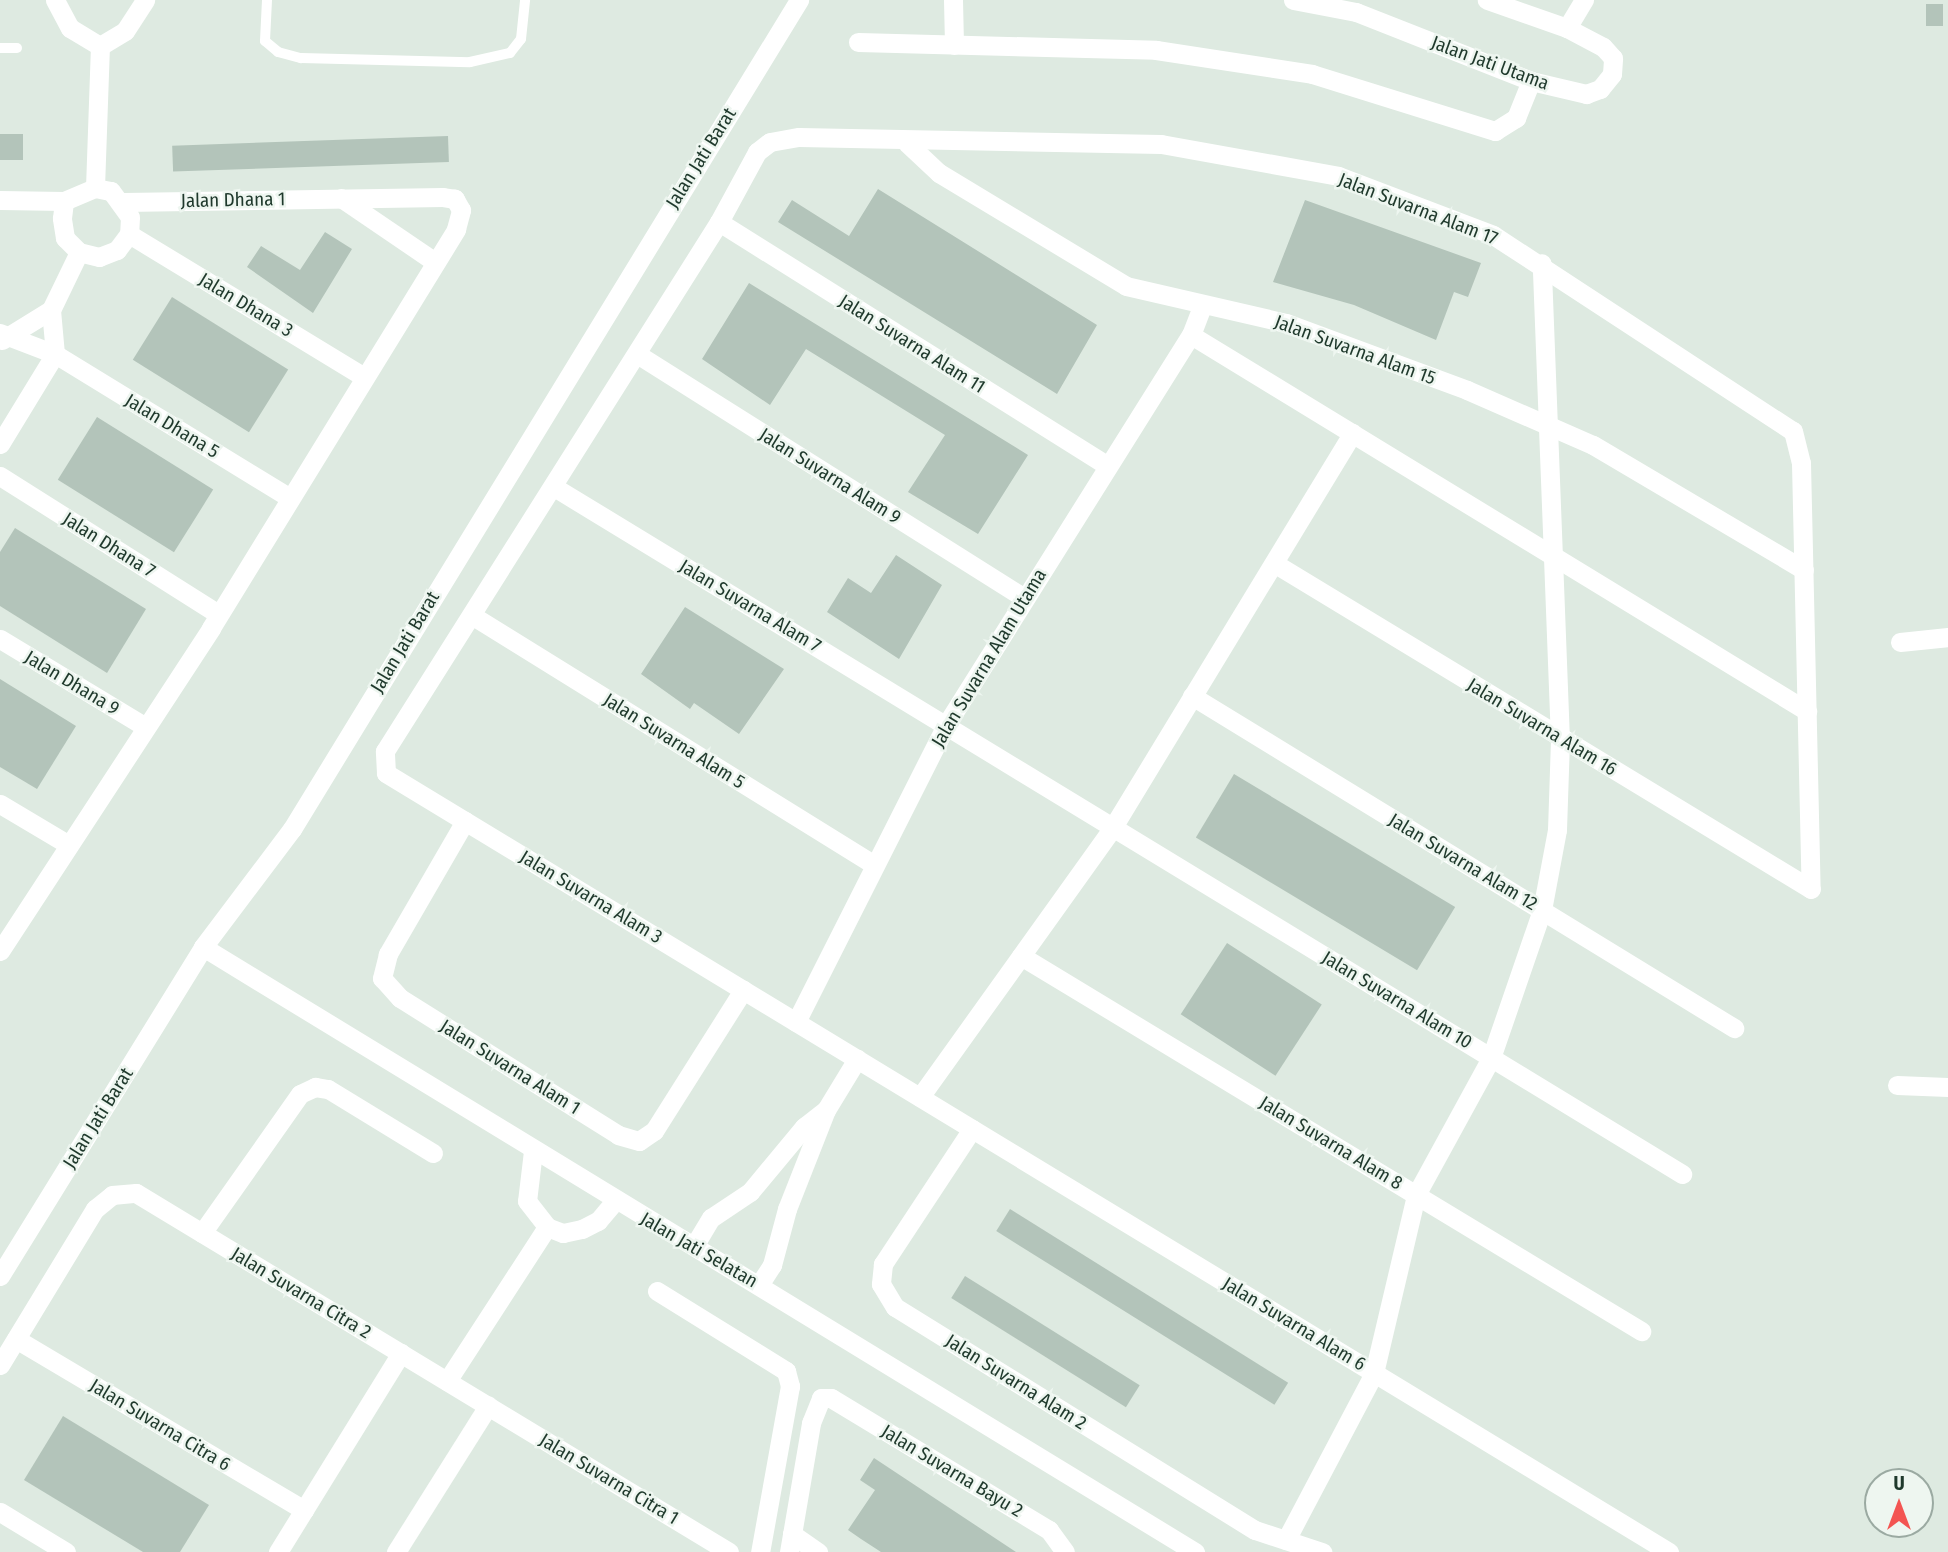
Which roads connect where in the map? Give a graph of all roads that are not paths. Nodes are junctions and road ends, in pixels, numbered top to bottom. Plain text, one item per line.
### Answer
1 (55, 0) edge
2 (145, 0) edge
3 (267, 0) edge
4 (525, 0) edge
5 (799, 0) edge
6 (953, 0) edge
7 (1293, 0) edge
8 (1487, 0) edge
9 (1584, 0) edge
10 (1567, 27) junction
11 (858, 42) dead end
12 (954, 45) junction
13 (100, 46) junction
14 (0, 48) edge
15 (18, 48) dead end
16 (1531, 81) junction
17 (907, 143) junction
18 (95, 188) junction
19 (341, 198) junction
20 (0, 200) edge
21 (64, 201) junction
22 (124, 202) junction
23 (719, 222) junction
24 (129, 234) junction
25 (79, 252) junction
26 (435, 262) junction
27 (1542, 263) junction
28 (1202, 306) junction
29 (51, 310) junction
30 (1191, 335) junction
31 (2, 336) edge
32 (55, 354) junction
33 (637, 354) junction
34 (364, 377) junction
35 (1547, 425) junction
36 (1353, 433) junction
37 (0, 444) edge
38 (1106, 465) junction
39 (0, 476) edge
40 (554, 487) junction
41 (290, 498) junction
42 (1556, 554) junction
43 (1274, 563) junction
44 (1804, 570) junction
45 (1024, 598) junction
46 (218, 614) junction
47 (473, 616) junction
48 (1948, 637) edge
49 (0, 639) edge
50 (1900, 642) dead end
51 (1192, 696) junction
52 (1807, 710) junction
53 (946, 725) junction
54 (144, 726) junction
55 (1560, 740) junction
56 (386, 773) joint
57 (0, 804) edge
58 (466, 821) junction
59 (1112, 827) junction
60 (69, 845) junction
61 (874, 865) junction
62 (1542, 910) junction
63 (203, 947) junction
64 (0, 951) edge
65 (1021, 956) junction
66 (743, 990) junction
67 (796, 1022) junction
68 (1734, 1028) dead end
69 (1491, 1058) junction
70 (857, 1059) junction
71 (1897, 1085) dead end
72 (1948, 1087) edge
73 (920, 1097) junction
74 (826, 1110) junction
75 (972, 1129) junction
76 (533, 1151) junction
77 (433, 1153) dead end
78 (1682, 1174) dead end
79 (1416, 1195) junction
80 (615, 1201) junction
81 (547, 1227) junction
82 (202, 1233) junction
83 (694, 1246) junction
84 (0, 1276) edge
85 (759, 1285) junction
86 (657, 1291) dead end
87 (1641, 1331) dead end
88 (16, 1339) junction
89 (401, 1353) junction
90 (0, 1365) edge
91 (1374, 1373) junction
92 (447, 1381) junction
93 (488, 1406) junction
94 (304, 1510) junction
95 (0, 1512) edge
96 (1159, 1532) junction
97 (1286, 1540) junction
98 (791, 1543) edge
99 (66, 1552) edge
100 (278, 1552) edge
101 (396, 1552) edge
102 (729, 1552) edge
103 (760, 1552) edge
104 (818, 1552) edge
105 (1065, 1552) edge
106 (1163, 1552) edge
107 (1195, 1552) edge
108 (1322, 1552) edge
109 (1669, 1552) edge

1 - 13 street
2 - 13 street
3 - 4 lane
5 - 63 street, Jalan Jati Barat
6 - 12 street
7 - 16 street, Jalan Jati Utama
8 - 10 street, Jalan Jati Utama
9 - 10 street
10 - 16 street, Jalan Jati Utama
11 - 12 street
12 - 16 street
13 - 18 street
14 - 15 lane
17 - 23 street, Jalan Suvarna Alam 17
17 - 27 street, Jalan Suvarna Alam 17
17 - 28 street, Jalan Suvarna Alam 15
18 - 21 street
18 - 22 street
19 - 22 street, Jalan Dhana 1
19 - 26 street
19 - 26 street, Jalan Dhana 1
20 - 21 street
21 - 25 street
22 - 24 street
23 - 33 street, Jalan Suvarna Alam 17
23 - 38 street, Jalan Suvarna Alam 11
24 - 25 street
24 - 34 street, Jalan Dhana 3
25 - 29 street
26 - 34 street
27 - 35 street
27 - 44 street, Jalan Suvarna Alam 17
28 - 30 street, Jalan Suvarna Alam Utama
28 - 35 street, Jalan Suvarna Alam 15
29 - 31 street
29 - 32 street
30 - 36 street
30 - 38 street, Jalan Suvarna Alam Utama
31 - 32 street, Jalan Dhana 5
32 - 37 street
32 - 41 street, Jalan Dhana 5
33 - 40 street, Jalan Suvarna Alam 17
33 - 45 street, Jalan Suvarna Alam 9
34 - 41 street
35 - 42 street
35 - 44 street, Jalan Suvarna Alam 15
36 - 42 street
36 - 43 street
38 - 45 street, Jalan Suvarna Alam Utama
39 - 46 street, Jalan Dhana 7
40 - 47 street, Jalan Suvarna Alam 17
40 - 53 street, Jalan Suvarna Alam 7
41 - 46 street
42 - 52 street
42 - 55 street
43 - 51 street
43 - 55 street, Jalan Suvarna Alam 16
44 - 52 street
45 - 53 street, Jalan Suvarna Alam Utama
46 - 54 street
47 - 56 street, Jalan Suvarna Alam 17
47 - 61 street, Jalan Suvarna Alam 5
48 - 50 street
49 - 54 street, Jalan Dhana 9
51 - 59 street
51 - 62 street, Jalan Suvarna Alam 12
52 - 55 street, Jalan Suvarna Alam 16
53 - 59 street, Jalan Suvarna Alam 7
53 - 61 street, Jalan Suvarna Alam Utama
54 - 60 street
55 - 62 street
56 - 58 street, Jalan Suvarna Alam 3
57 - 60 street
58 - 66 street, Jalan Suvarna Alam 3
58 - 66 street, Jalan Suvarna Alam 1
59 - 65 street
59 - 69 street, Jalan Suvarna Alam 10
60 - 64 street
61 - 67 street, Jalan Suvarna Alam Utama
62 - 68 street, Jalan Suvarna Alam 12
62 - 69 street
63 - 76 street, Jalan Jati Selatan
63 - 84 street, Jalan Jati Barat
65 - 73 street
65 - 79 street, Jalan Suvarna Alam 8
66 - 67 street, Jalan Suvarna Alam 3
67 - 70 street, Jalan Suvarna Alam 3
69 - 78 street, Jalan Suvarna Alam 10
69 - 79 street
70 - 73 street, Jalan Suvarna Alam 6
70 - 74 street
71 - 72 street
73 - 75 street, Jalan Suvarna Alam 6
74 - 83 street
74 - 85 street
75 - 91 street, Jalan Suvarna Alam 6
75 - 97 street, Jalan Suvarna Alam 2
76 - 80 street, Jalan Jati Selatan
76 - 81 street
77 - 82 street
79 - 87 street, Jalan Suvarna Alam 8
79 - 91 street
80 - 81 street
80 - 83 street, Jalan Jati Selatan
81 - 92 street
82 - 88 street, Jalan Suvarna Citra 2
82 - 89 street, Jalan Suvarna Citra 2
83 - 85 street, Jalan Jati Selatan
85 - 96 street, Jalan Jati Selatan
86 - 103 street
88 - 90 street
88 - 94 street, Jalan Suvarna Citra 6
89 - 92 street, Jalan Suvarna Citra 2
89 - 94 street
91 - 97 street
91 - 109 street, Jalan Suvarna Alam 6
92 - 93 street, Jalan Suvarna Citra 1
93 - 101 street
93 - 102 street, Jalan Suvarna Citra 1
94 - 100 street
95 - 99 street
96 - 106 street
96 - 107 street, Jalan Jati Selatan
97 - 108 street, Jalan Suvarna Alam 2
98 - 104 street
98 - 105 street, Jalan Suvarna Bayu 2

